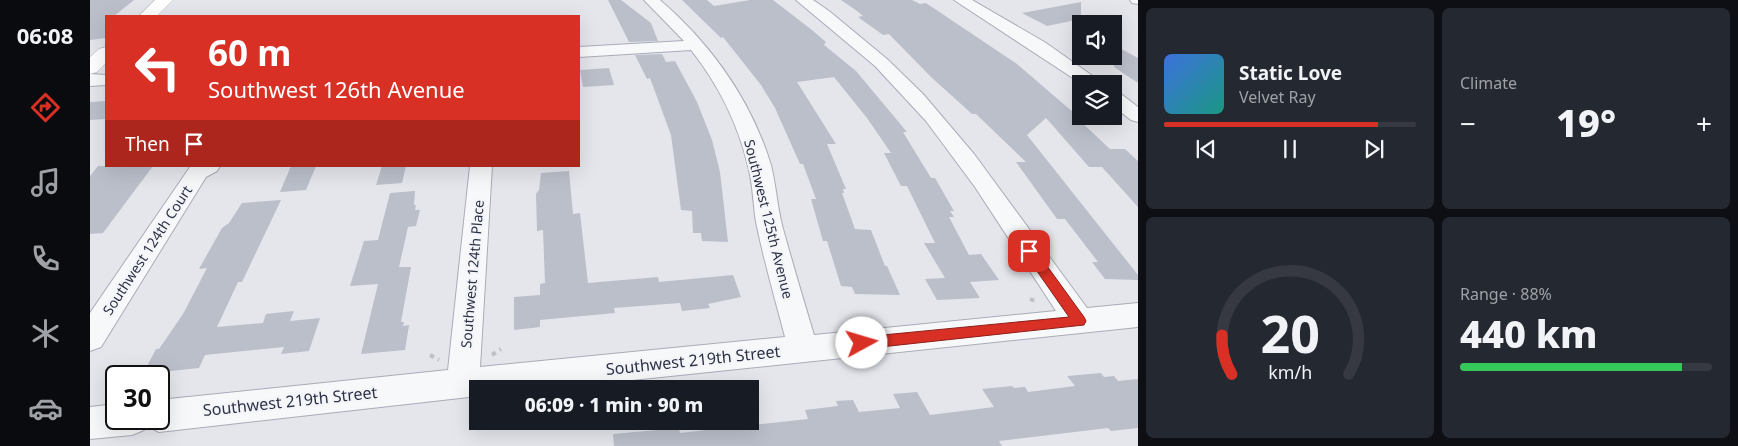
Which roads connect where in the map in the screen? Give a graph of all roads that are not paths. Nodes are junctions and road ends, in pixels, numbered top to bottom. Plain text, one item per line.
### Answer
1 (165, 0) edge
2 (651, 0) edge
3 (802, 0) edge
4 (961, 0) edge
5 (148, 15) edge
6 (696, 45) junction
7 (580, 52) edge
8 (105, 54) edge
9 (90, 68) edge
10 (1081, 75) edge
11 (90, 80) edge
12 (105, 80) edge
13 (1122, 104) edge
14 (1138, 116) edge
15 (207, 167) edge
16 (481, 167) edge
17 (1138, 315) edge
18 (1080, 321) junction
19 (90, 338) edge
20 (803, 349) junction
21 (463, 383) junction
22 (170, 415) edge
23 (105, 422) edge
24 (90, 423) edge

1 - 5 street
2 - 6 street, Southwest 125th Avenue
3 - 18 street
4 - 10 street
6 - 7 street
6 - 20 street, Southwest 125th Avenue
8 - 9 street
11 - 12 street
13 - 14 street
15 - 19 street, Southwest 124th Court
16 - 21 street, Southwest 124th Place
17 - 18 street, Southwest 219th Street
18 - 20 street, Southwest 219th Street
20 - 21 street, Southwest 219th Street
21 - 22 street, Southwest 219th Street
23 - 24 street

